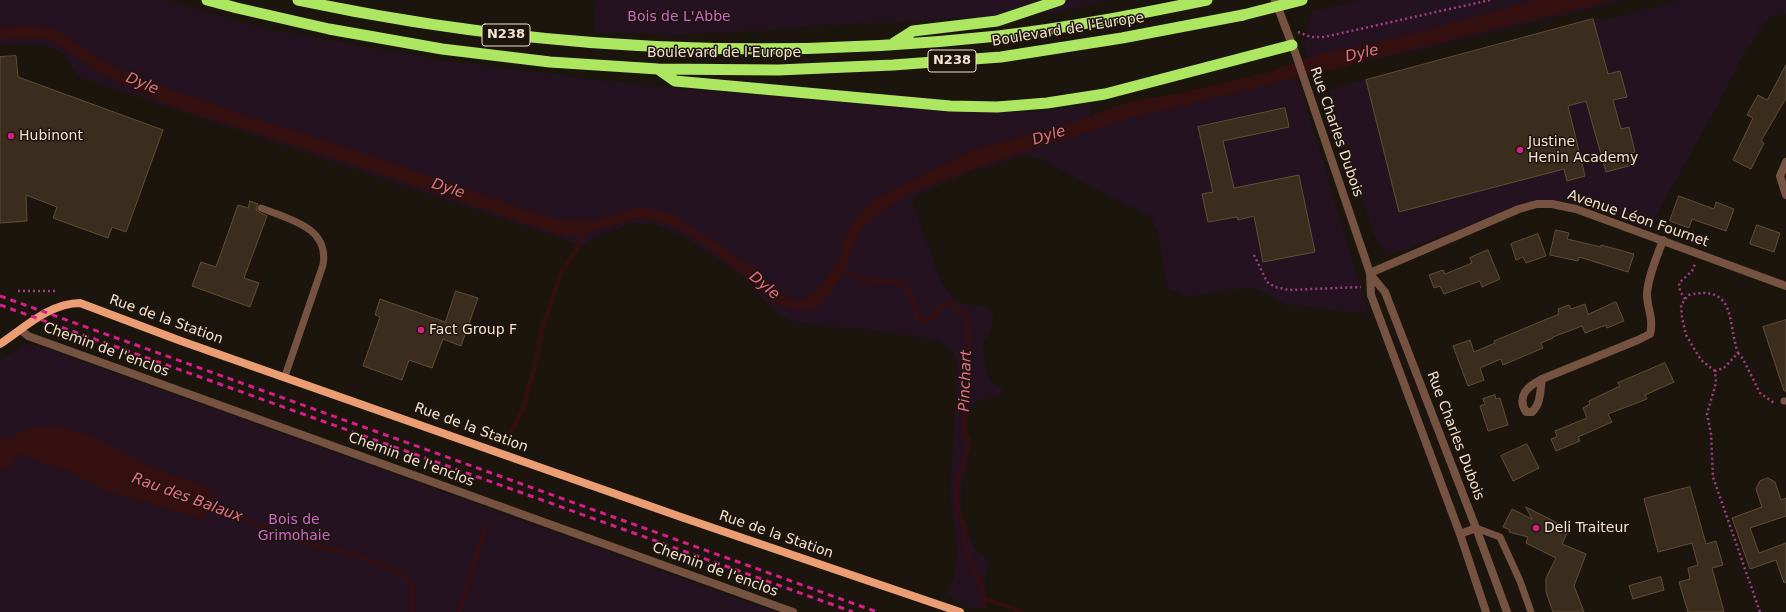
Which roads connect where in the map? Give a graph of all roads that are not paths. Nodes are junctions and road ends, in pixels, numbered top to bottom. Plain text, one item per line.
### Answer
1 (207, 0) edge
2 (298, 0) edge
3 (1060, 0) edge
4 (1207, 0) edge
5 (1275, 0) edge
6 (1302, 0) edge
7 (891, 44) junction
8 (1294, 50) junction
9 (658, 69) junction
10 (1786, 162) edge
11 (1786, 195) edge
12 (261, 208) dead end
13 (1663, 240) junction
14 (1370, 273) junction
15 (1786, 286) edge
16 (21, 330) junction
17 (0, 344) edge
18 (285, 376) junction
19 (1542, 379) dead end
20 (1476, 528) junction
21 (1460, 534) junction
22 (793, 612) edge
23 (960, 612) edge
24 (1486, 612) edge
25 (1506, 612) edge
26 (1531, 612) edge

1 - 9 highway, Boulevard de l'Europe / N238
2 - 7 highway, Boulevard de l'Europe / N238
3 - 7 highway
4 - 7 highway, Boulevard de l'Europe / N238
5 - 8 street, Rue Charles Dubois
6 - 9 highway, Boulevard de l'Europe / N238, bridge
8 - 9 highway
8 - 14 street, Rue Charles Dubois
10 - 11 street
12 - 18 lane
13 - 14 street, Avenue Léon Fournet
13 - 15 street, Avenue Léon Fournet
13 - 19 street
14 - 20 street, Rue Charles Dubois
14 - 21 street, Rue Charles Dubois
16 - 17 main road, Rue de la Station
16 - 18 main road, Rue de la Station
16 - 22 street, Chemin de l'enclos
18 - 23 main road, Rue de la Station
20 - 21 street
20 - 25 street, Rue Charles Dubois
20 - 26 lane
21 - 24 street, Rue Charles Dubois

